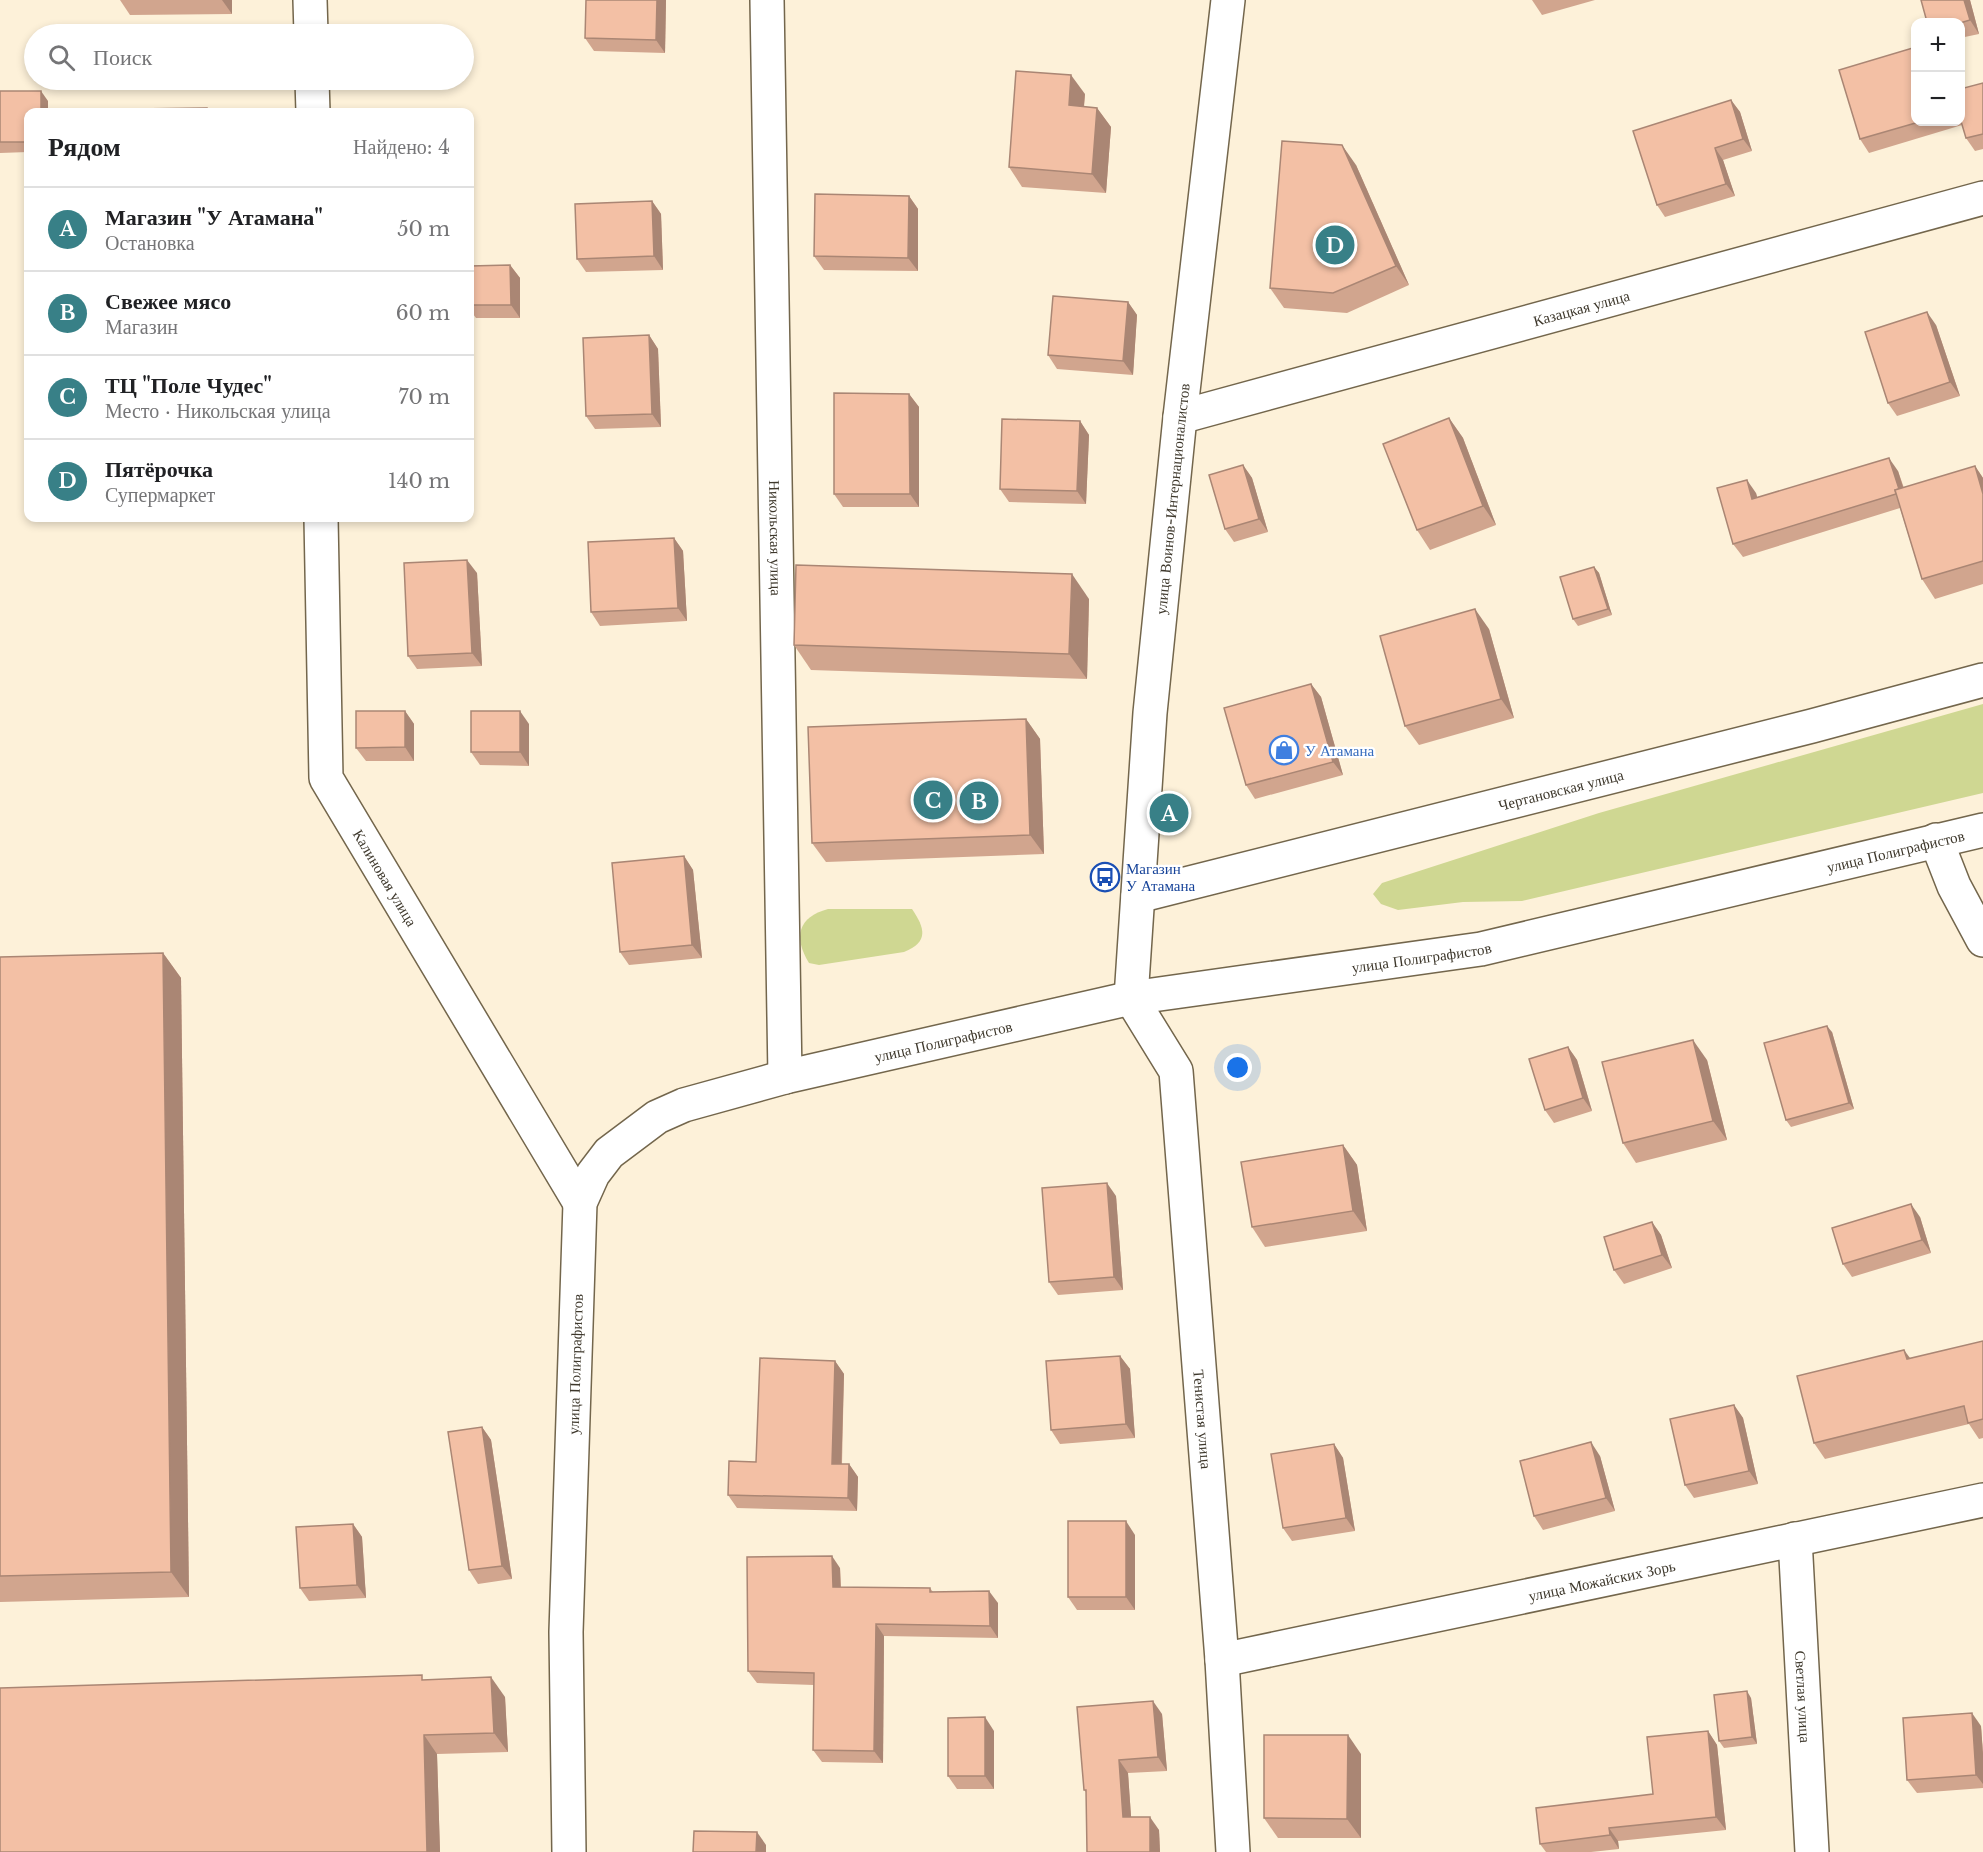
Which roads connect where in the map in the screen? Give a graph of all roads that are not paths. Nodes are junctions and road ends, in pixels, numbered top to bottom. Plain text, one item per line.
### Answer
1 (310, 0) edge
2 (767, 0) edge
3 (1228, 0) edge
4 (311, 24) edge
5 (312, 90) edge
6 (313, 108) edge
7 (1983, 198) edge
8 (1180, 417) junction
9 (321, 522) edge
10 (1983, 680) edge
11 (1983, 830) edge
12 (1936, 840) junction
13 (1138, 896) junction
14 (1983, 940) edge
15 (1131, 998) junction
16 (785, 1077) junction
17 (580, 1203) junction
18 (1983, 1500) edge
19 (1795, 1539) junction
20 (1222, 1660) junction
21 (569, 1852) edge
22 (1233, 1852) edge
23 (1812, 1852) edge

1 - 4 street
2 - 16 street, Никольская улица
3 - 8 street, улица Воинов-Интернационалистов
5 - 6 street
7 - 8 street, Казацкая улица
8 - 13 street, улица Воинов-Интернационалистов
9 - 17 street, Калиновая улица
10 - 13 street, Чертановская улица
11 - 12 street, улица Полиграфистов
12 - 14 street
12 - 15 street, улица Полиграфистов
13 - 15 street, улица Воинов-Интернационалистов
15 - 16 street, улица Полиграфистов
15 - 20 street, Тенистая улица
16 - 17 street, улица Полиграфистов
17 - 21 street, улица Полиграфистов
18 - 19 street, улица Можайских Зорь
19 - 20 street, улица Можайских Зорь
19 - 23 street, Светлая улица
20 - 22 street, Тенистая улица

